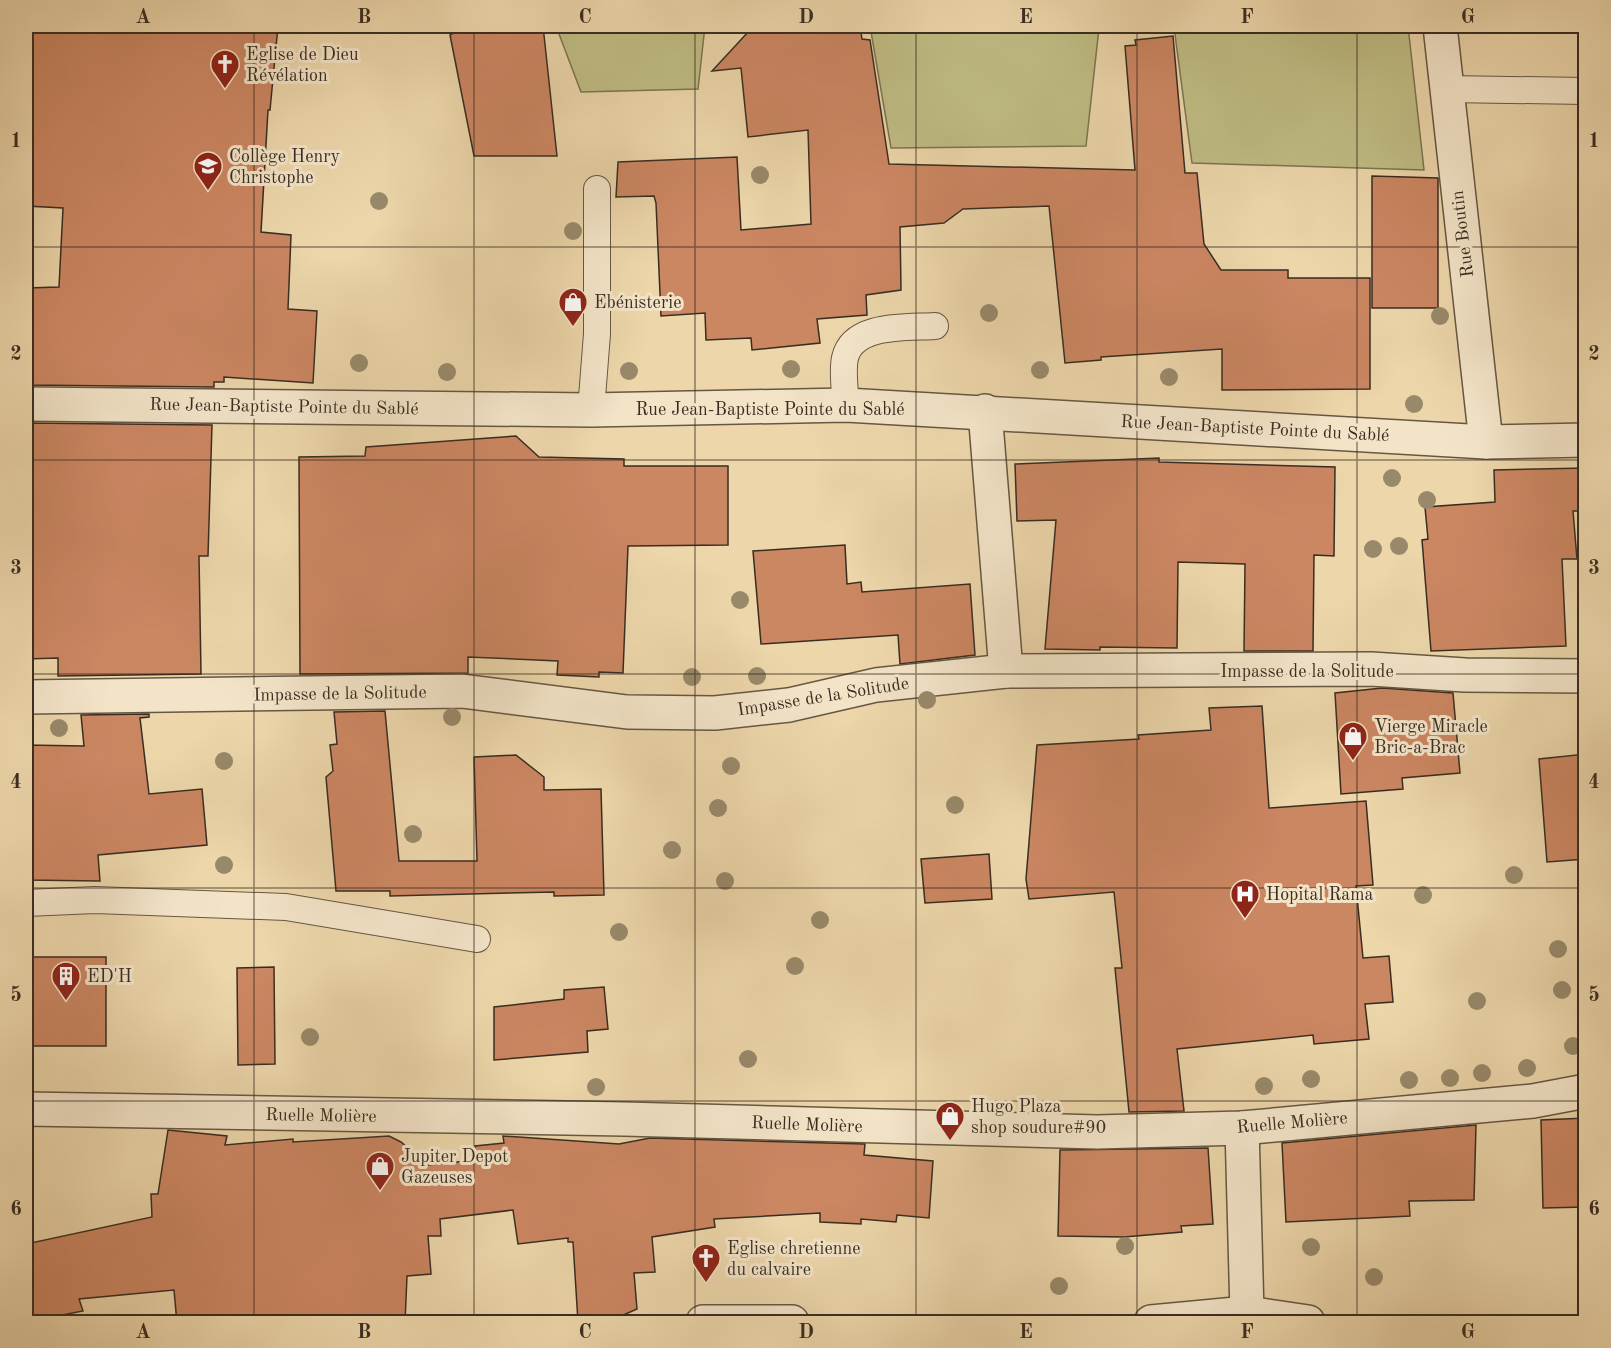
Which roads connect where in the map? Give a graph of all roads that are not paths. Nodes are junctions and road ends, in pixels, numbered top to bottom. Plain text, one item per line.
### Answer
1 (1440, 26) edge
2 (1446, 89) junction
3 (1586, 91) edge
4 (597, 189) dead end
5 (935, 326) dead end
6 (26, 404) edge
7 (846, 405) junction
8 (591, 410) junction
9 (986, 411) junction
10 (1586, 440) edge
11 (1486, 442) junction
12 (1006, 671) junction
13 (1586, 676) edge
14 (26, 697) edge
15 (26, 903) edge
16 (477, 939) dead end
17 (1586, 1091) edge
18 (26, 1109) edge
19 (1242, 1128) junction
20 (1247, 1313) junction
21 (703, 1323) edge
22 (792, 1323) edge
23 (1150, 1323) edge
24 (1308, 1323) edge

1 - 2 street, Rue Boutin
2 - 3 lane
2 - 11 street, Rue Boutin
4 - 8 lane
5 - 7 lane
6 - 8 street, Rue Jean-Baptiste Pointe du Sablé
7 - 8 street, Rue Jean-Baptiste Pointe du Sablé
7 - 9 street, Rue Jean-Baptiste Pointe du Sablé
9 - 11 street, Rue Jean-Baptiste Pointe du Sablé
9 - 12 street
10 - 11 street, Rue Jean-Baptiste Pointe du Sablé
12 - 13 street, Impasse de la Solitude
12 - 14 street, Impasse de la Solitude
15 - 16 lane
17 - 19 street, Ruelle Molière
18 - 19 street, Ruelle Molière
19 - 20 street
20 - 23 street
20 - 24 street
21 - 22 street

